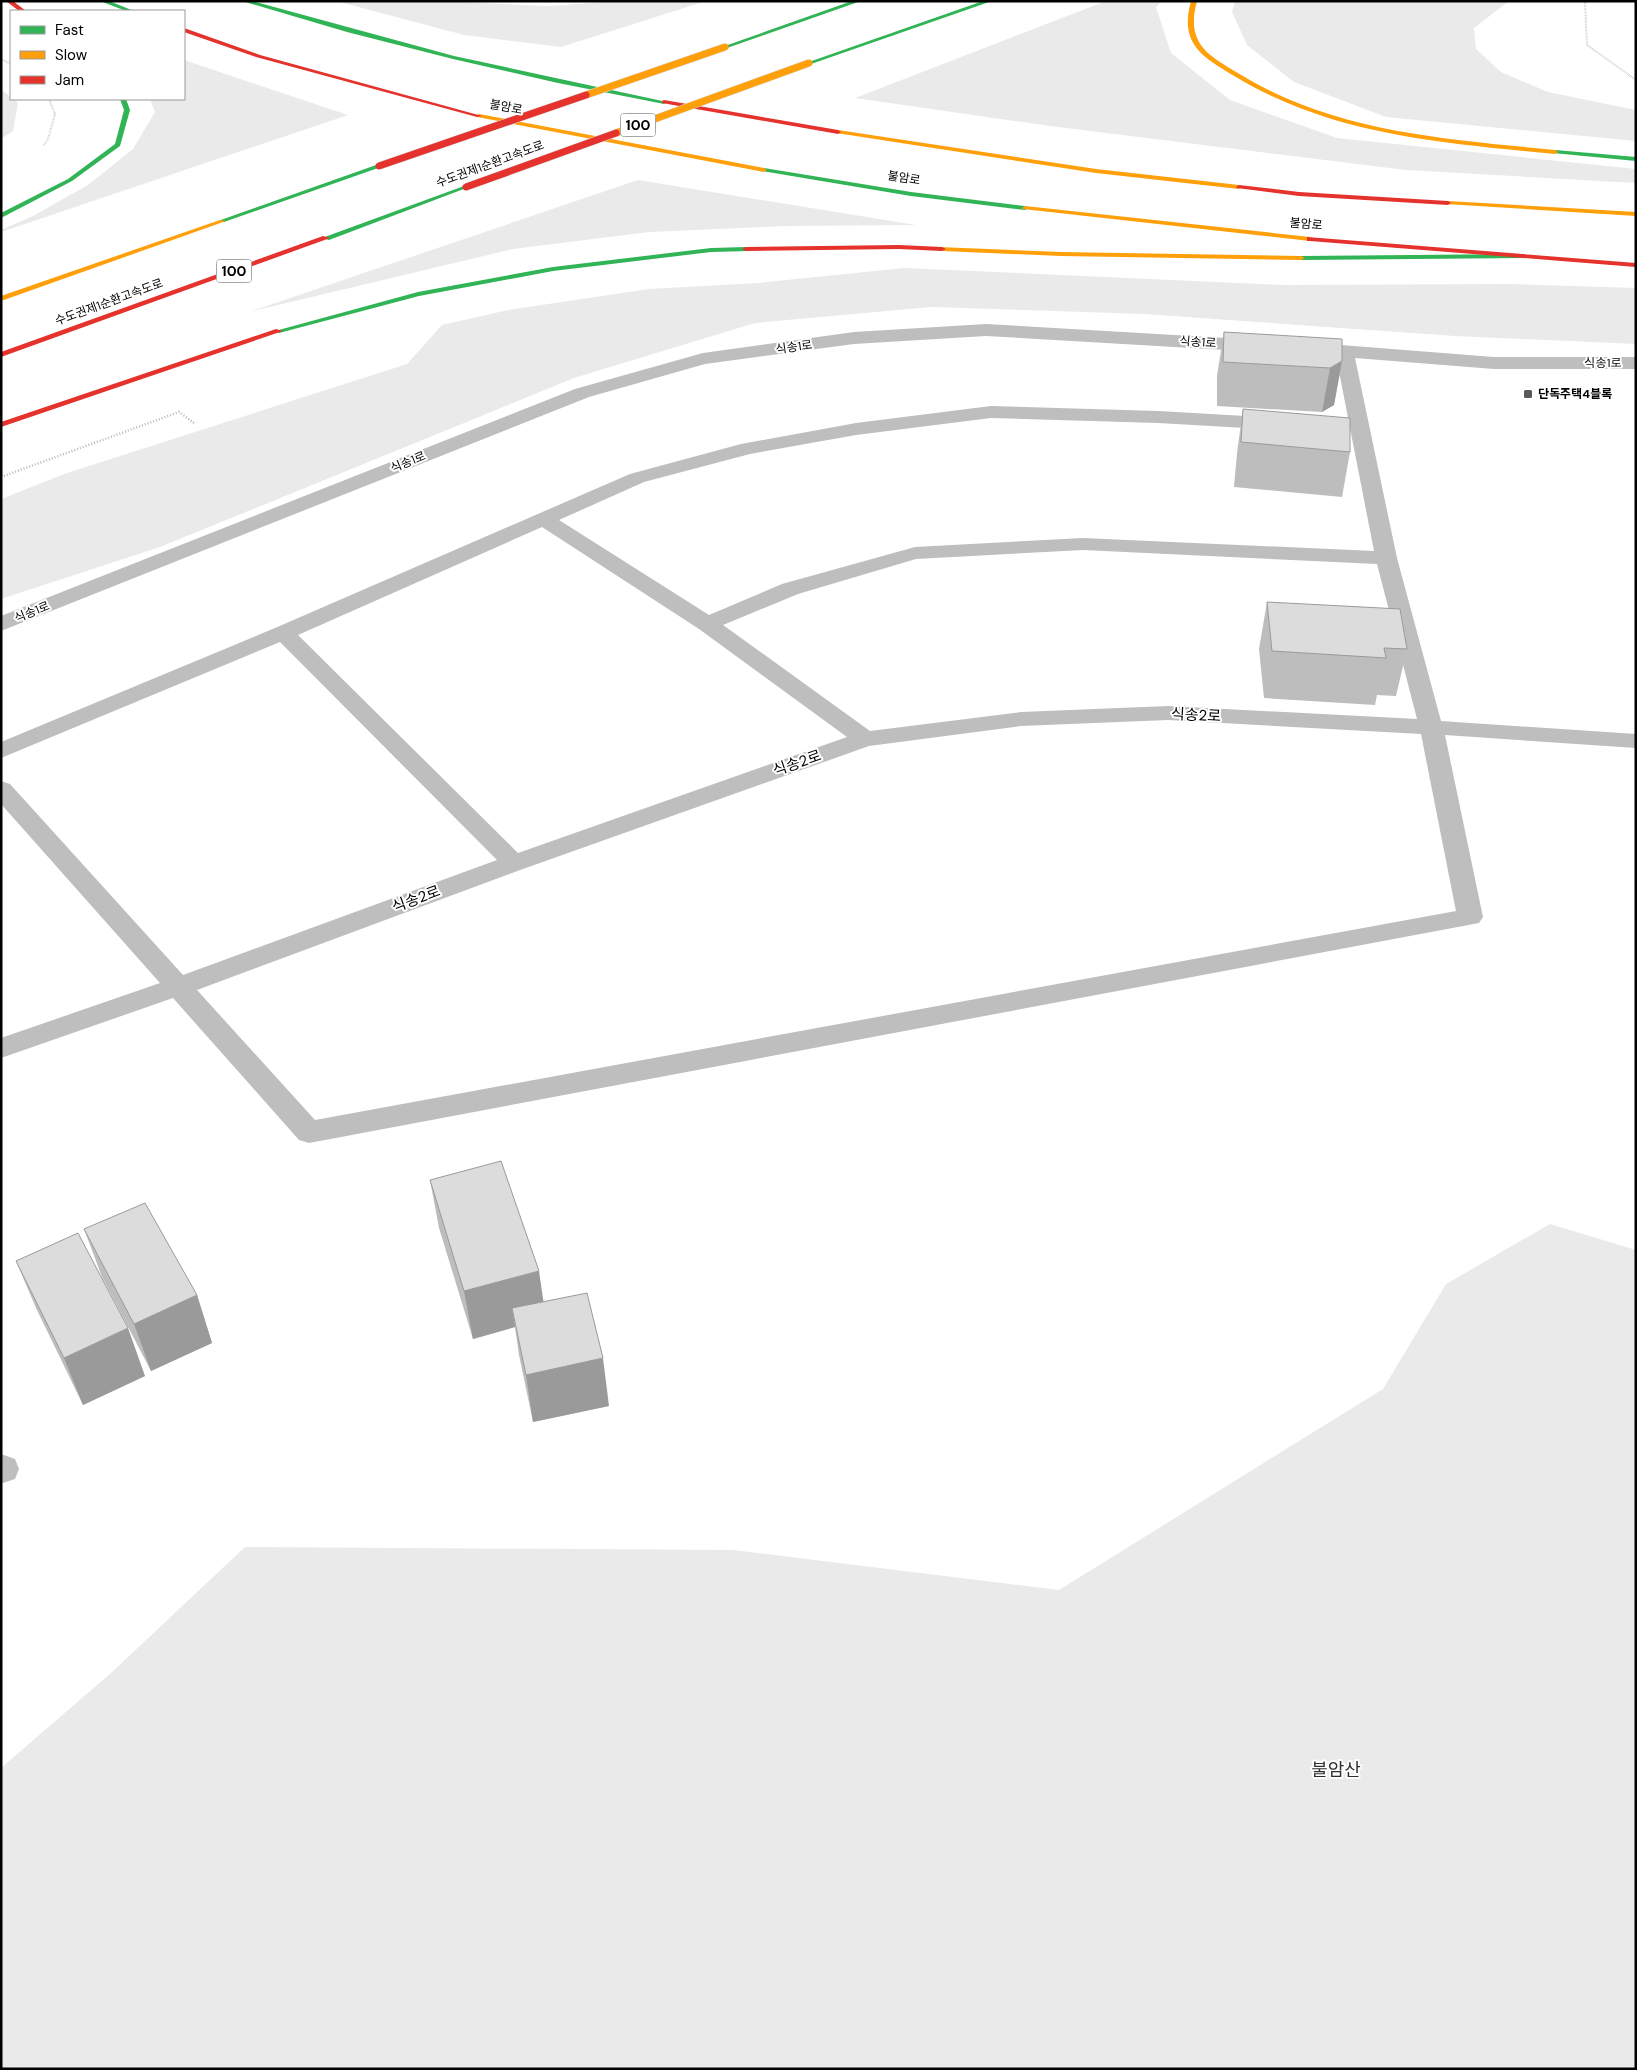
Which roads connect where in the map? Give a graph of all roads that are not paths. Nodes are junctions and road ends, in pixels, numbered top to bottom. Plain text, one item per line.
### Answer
1 (9, 1) edge
2 (103, 1) edge
3 (244, 1) edge
4 (858, 1) edge
5 (989, 1) edge
6 (1194, 1) edge
7 (22, 10) edge
8 (128, 10) edge
9 (185, 30) edge
10 (123, 100) edge
11 (1636, 159) edge
12 (1636, 214) edge
13 (1, 216) edge
14 (1522, 256) junction
15 (1636, 265) edge
16 (1, 299) edge
17 (1276, 347) edge
18 (1305, 349) edge
19 (1344, 351) junction
20 (1, 355) edge
21 (1636, 362) edge
22 (1, 425) edge
23 (1302, 426) edge
24 (543, 519) junction
25 (1386, 558) junction
26 (1, 624) edge
27 (707, 624) junction
28 (283, 633) junction
29 (1431, 727) junction
30 (865, 739) junction
31 (1636, 741) edge
32 (1, 751) edge
33 (1, 789) edge
34 (514, 863) junction
35 (180, 986) junction
36 (1, 1048) edge

1 - 7 main road
2 - 8 main road
3 - 12 main road, 불암로
4 - 16 main road, bridge
5 - 20 main road, 수도권제1순환고속도로 / 100, bridge
6 - 11 main road
9 - 14 main road, 불암로
10 - 13 main road
14 - 15 main road, 불암로
14 - 22 main road
17 - 26 street, 식송1로
18 - 19 street, 식송1로
19 - 21 street, 식송1로
19 - 25 street
23 - 24 street
24 - 27 street
24 - 28 street
25 - 27 street
25 - 29 street
27 - 30 street
28 - 32 street
28 - 34 street
29 - 30 street, 식송2로
29 - 31 street, 식송2로
29 - 35 street
30 - 34 street, 식송2로
33 - 35 street
34 - 35 street, 식송2로
35 - 36 street, 식송2로

